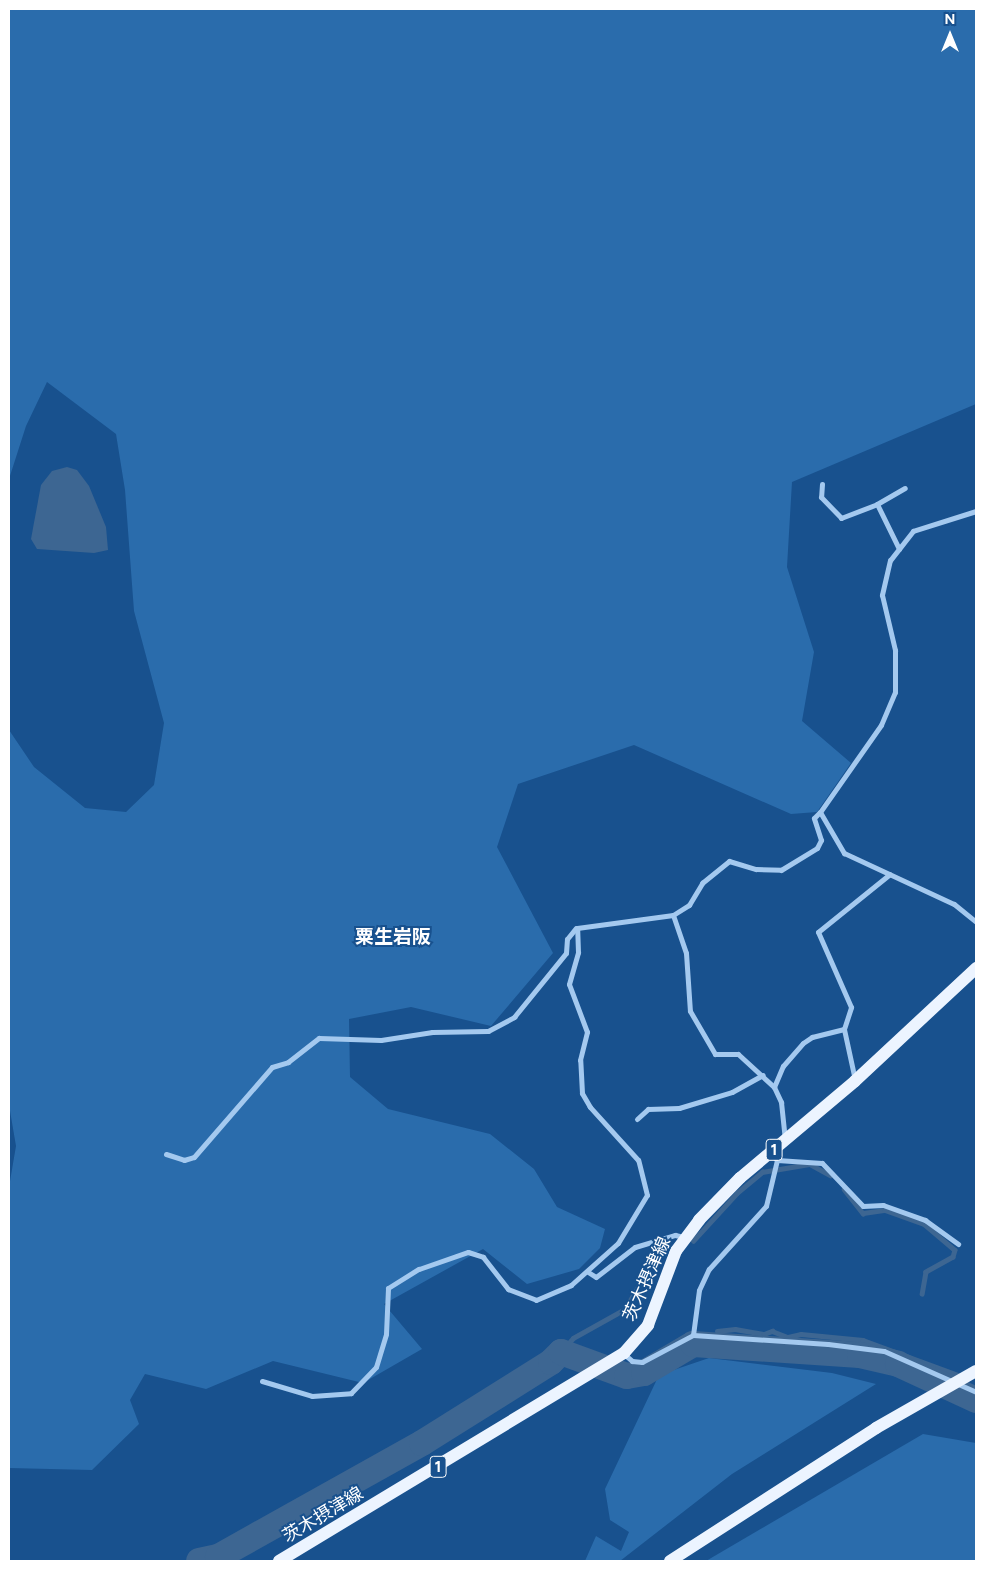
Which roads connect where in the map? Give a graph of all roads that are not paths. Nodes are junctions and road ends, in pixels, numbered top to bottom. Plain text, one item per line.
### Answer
1 (822, 484) dead end
2 (905, 488) dead end
3 (878, 504) junction
4 (976, 510) edge
5 (898, 549) junction
6 (820, 812) junction
7 (890, 874) junction
8 (673, 915) junction
9 (976, 922) edge
10 (576, 928) junction
11 (976, 968) edge
12 (844, 1029) junction
13 (763, 1075) junction
14 (855, 1081) junction
15 (774, 1087) junction
16 (636, 1119) dead end
17 (785, 1140) junction
18 (166, 1154) dead end
19 (774, 1162) junction
20 (685, 1238) junction
21 (958, 1244) dead end
22 (588, 1272) junction
23 (694, 1336) junction
24 (624, 1353) junction
25 (976, 1371) edge
26 (262, 1381) dead end
27 (976, 1392) edge
28 (279, 1561) edge
29 (670, 1561) edge

1 - 3 street
2 - 3 street
3 - 5 street
4 - 5 street
5 - 6 street
6 - 7 street
6 - 8 street
7 - 9 street
7 - 12 street
8 - 10 street
8 - 13 street
10 - 18 street
10 - 22 street
11 - 14 main road, 茨木摂津線 / 1
12 - 14 street
12 - 15 street
13 - 15 street
13 - 16 street
14 - 17 main road, 茨木摂津線 / 1
15 - 17 street
17 - 19 main road, 茨木摂津線 / 1
19 - 20 main road, 茨木摂津線 / 1
19 - 21 street
19 - 23 street
20 - 22 street
20 - 24 main road, 茨木摂津線 / 1
22 - 26 street
23 - 24 street
23 - 27 street
24 - 28 main road, 茨木摂津線 / 1
25 - 29 main road, bridge

